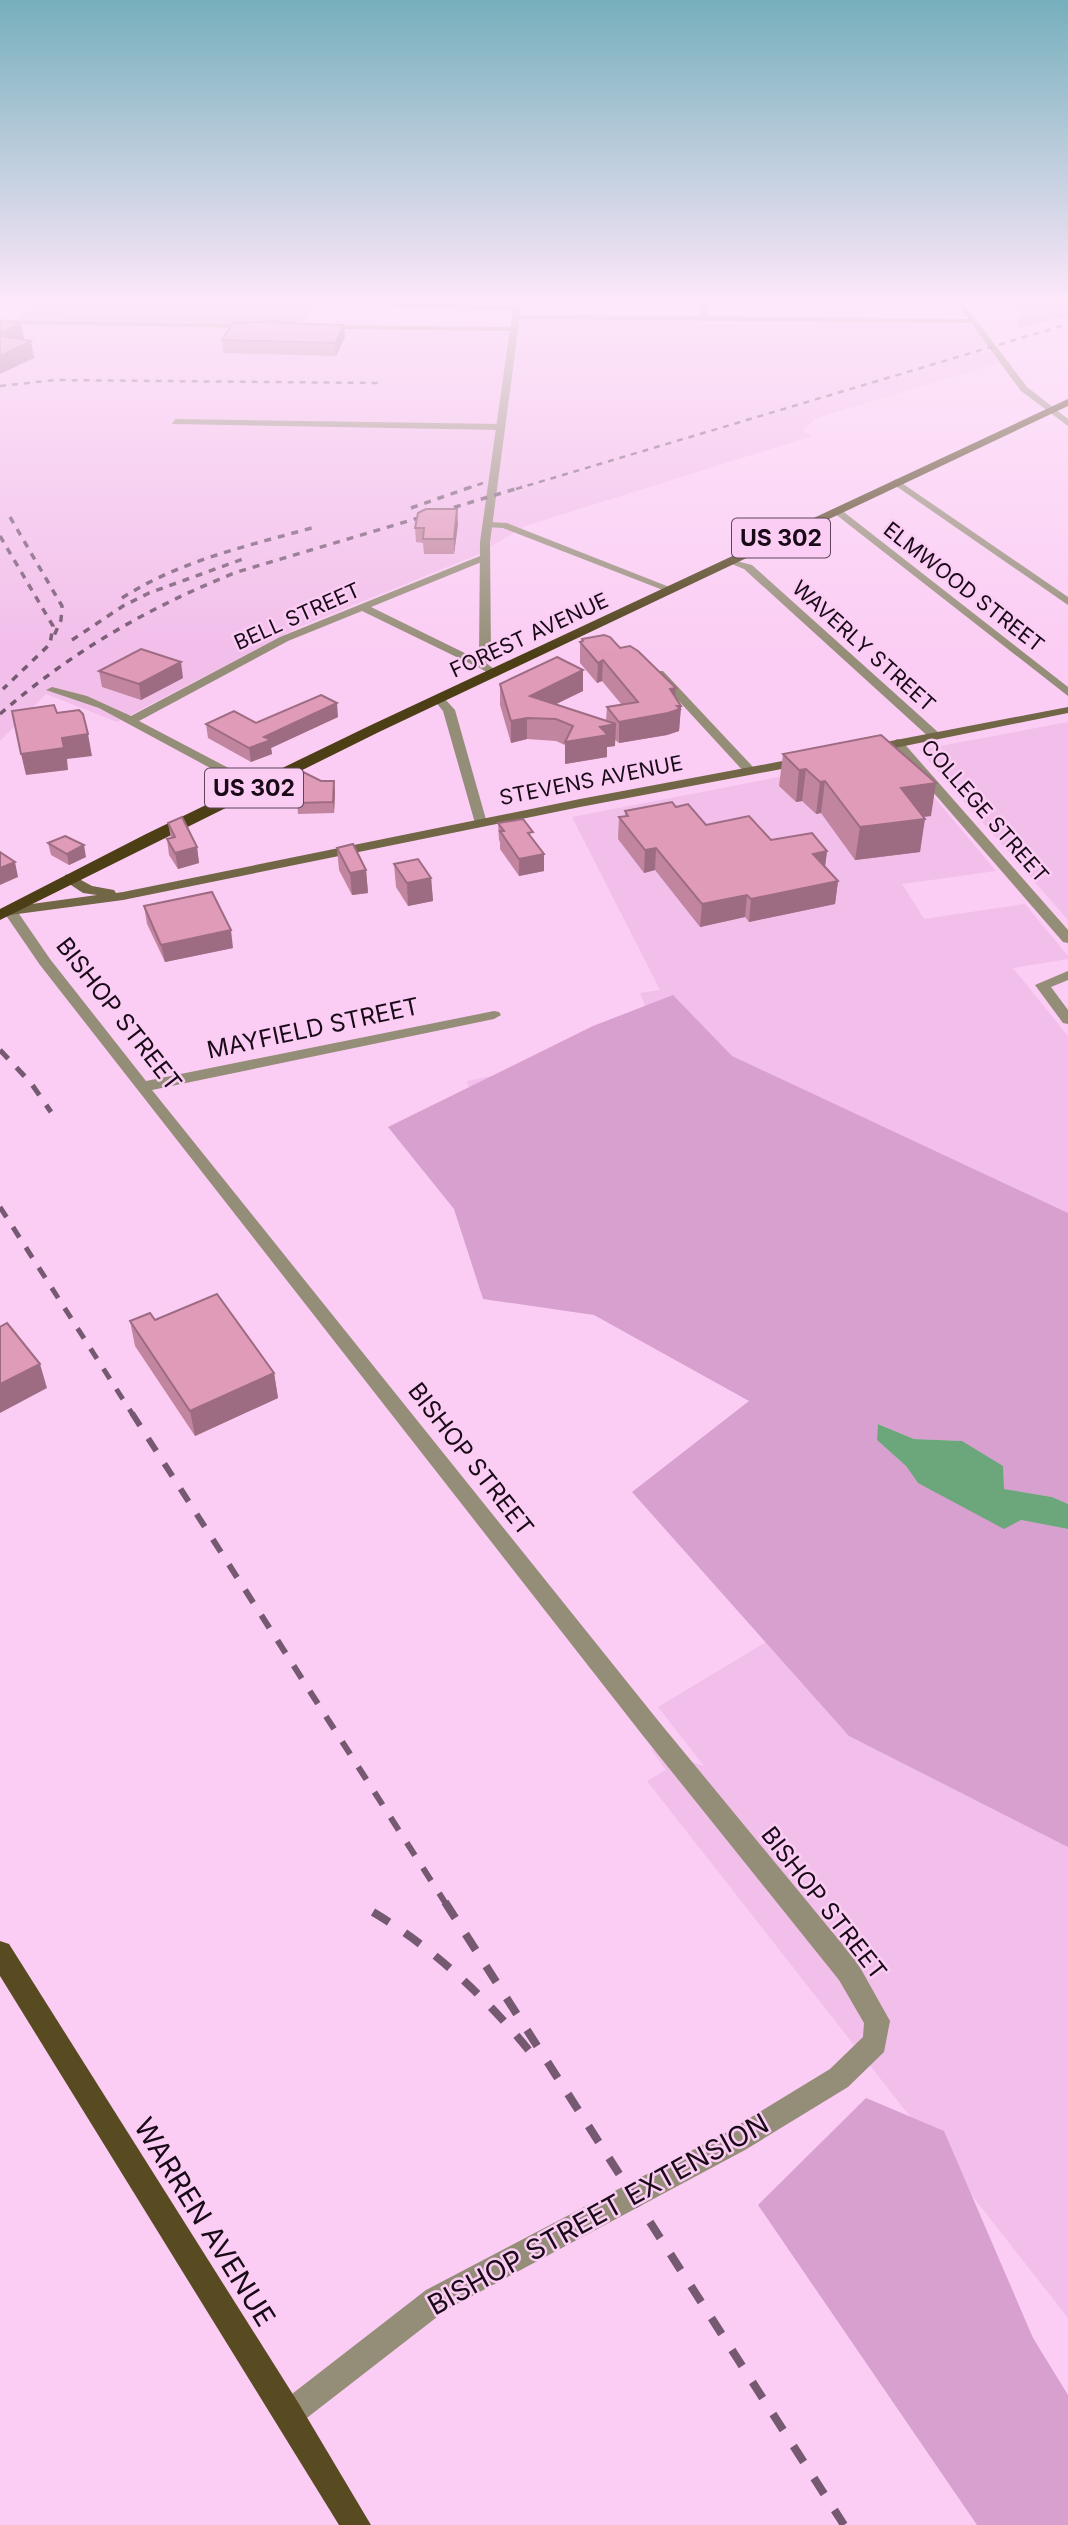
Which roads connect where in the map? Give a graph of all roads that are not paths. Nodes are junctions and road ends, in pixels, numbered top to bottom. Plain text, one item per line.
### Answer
1 (502, 418) edge
2 (1035, 418) edge
3 (175, 422) dead end
4 (501, 428) junction
5 (896, 481) junction
6 (836, 512) junction
7 (489, 525) junction
8 (485, 557) junction
9 (733, 561) junction
10 (672, 590) junction
11 (1068, 602) edge
12 (363, 607) junction
13 (479, 664) junction
14 (649, 665) edge
15 (495, 674) junction
16 (52, 690) dead end
17 (1068, 693) edge
18 (440, 700) junction
19 (1068, 710) edge
20 (130, 721) junction
21 (936, 736) junction
22 (897, 743) junction
23 (861, 750) edge
24 (823, 757) edge
25 (750, 771) junction
26 (255, 787) junction
27 (481, 823) junction
28 (69, 878) junction
29 (123, 896) junction
30 (5, 913) edge
31 (1068, 939) edge
32 (1068, 975) edge
33 (494, 1015) dead end
34 (1068, 1020) edge
35 (142, 1087) junction
36 (0, 1953) edge
37 (875, 2043) joint
38 (289, 2414) junction
39 (356, 2525) edge

1 - 4 street
2 - 5 highway, FOREST AVENUE / US 302
3 - 4 street
4 - 7 street
5 - 6 highway, FOREST AVENUE / US 302
5 - 11 street
6 - 9 highway, FOREST AVENUE / US 302
6 - 17 street, ELMWOOD STREET
7 - 8 street
7 - 10 street
8 - 12 street, BELL STREET
8 - 13 street
9 - 10 highway, FOREST AVENUE / US 302
9 - 21 street, WAVERLY STREET
10 - 15 highway, FOREST AVENUE / US 302
12 - 13 street
12 - 20 street, BELL STREET
13 - 15 street
14 - 25 street
15 - 18 highway, FOREST AVENUE / US 302
16 - 20 street
18 - 26 highway, FOREST AVENUE / US 302
18 - 27 street
19 - 21 main road
20 - 26 street
21 - 22 main road
22 - 23 main road
22 - 31 street, COLLEGE STREET
24 - 25 main road, STEVENS AVENUE
25 - 27 main road, STEVENS AVENUE
26 - 28 highway, FOREST AVENUE / US 302
27 - 29 main road, STEVENS AVENUE
28 - 29 main road, STEVENS AVENUE
28 - 30 highway, FOREST AVENUE / US 302
29 - 30 main road, STEVENS AVENUE
30 - 35 street, BISHOP STREET
32 - 34 street
33 - 35 street, MAYFIELD STREET
35 - 37 street, BISHOP STREET
36 - 38 main road, WARREN AVENUE
37 - 38 street, BISHOP STREET EXTENSION
38 - 39 main road, WARREN AVENUE

